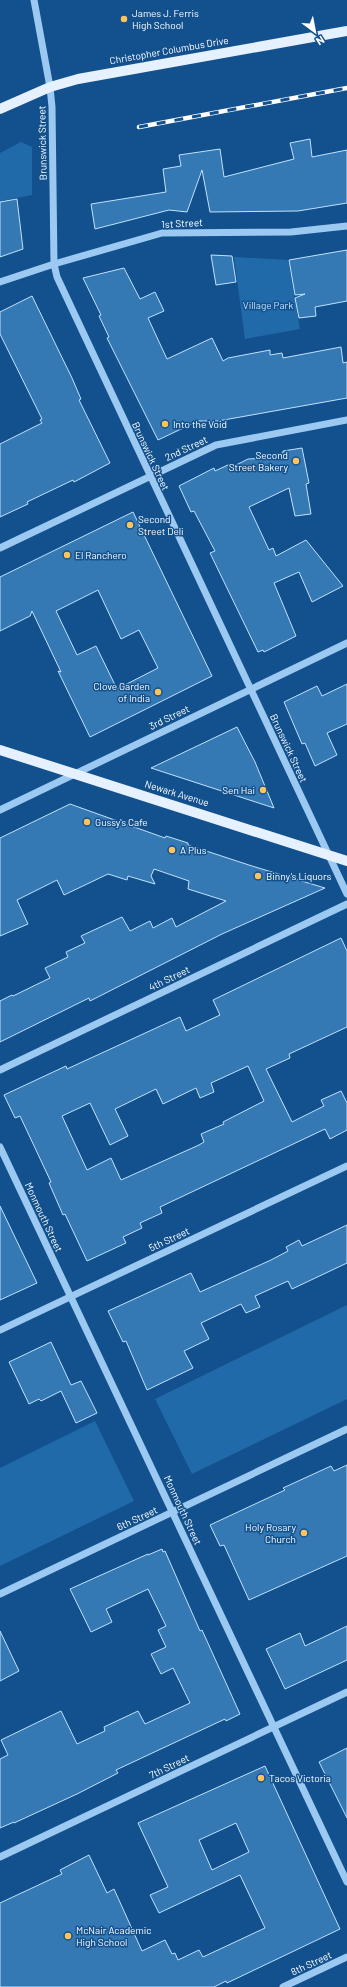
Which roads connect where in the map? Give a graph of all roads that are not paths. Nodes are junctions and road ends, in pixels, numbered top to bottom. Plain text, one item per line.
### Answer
1 (34, 0) edge
2 (347, 31) edge
3 (50, 87) junction
4 (0, 109) edge
5 (347, 226) edge
6 (54, 264) junction
7 (0, 282) edge
8 (347, 420) edge
9 (149, 476) junction
10 (0, 548) edge
11 (347, 643) edge
12 (250, 689) junction
13 (0, 750) edge
14 (76, 774) junction
15 (0, 810) edge
16 (328, 854) junction
17 (347, 861) edge
18 (347, 894) edge
19 (347, 904) edge
20 (0, 1070) edge
21 (0, 1147) edge
22 (347, 1166) edge
23 (70, 1297) junction
24 (0, 1330) edge
25 (347, 1429) edge
26 (172, 1512) junction
27 (0, 1594) edge
28 (347, 1692) edge
29 (274, 1727) junction
30 (0, 1858) edge
31 (347, 1882) edge
32 (347, 1957) edge
33 (283, 1987) edge

1 - 3 street, Brunswick Street
2 - 3 main road, Christopher Columbus Drive
3 - 4 main road, Christopher Columbus Drive
3 - 6 street, Brunswick Street
5 - 6 street, 1st Street
6 - 7 street, 1st Street
6 - 9 street, Brunswick Street
8 - 9 street, 2nd Street
9 - 10 street, 2nd Street
9 - 12 street, Brunswick Street
11 - 12 street, 3rd Street
12 - 14 street, 3rd Street
12 - 16 street, Brunswick Street
13 - 14 main road, Newark Avenue
14 - 15 street, 3rd Street
14 - 16 main road, Newark Avenue
16 - 17 main road, Newark Avenue
16 - 18 street, Brunswick Street
19 - 20 street, 4th Street
21 - 23 street, Monmouth Street
22 - 23 street, 5th Street
23 - 24 street, 5th Street
23 - 26 street, Monmouth Street
25 - 26 street, 6th Street
26 - 27 street, 6th Street
26 - 29 street, Monmouth Street
28 - 29 street, 7th Street
29 - 30 street, 7th Street
29 - 31 street, Monmouth Street
32 - 33 street, 8th Street

